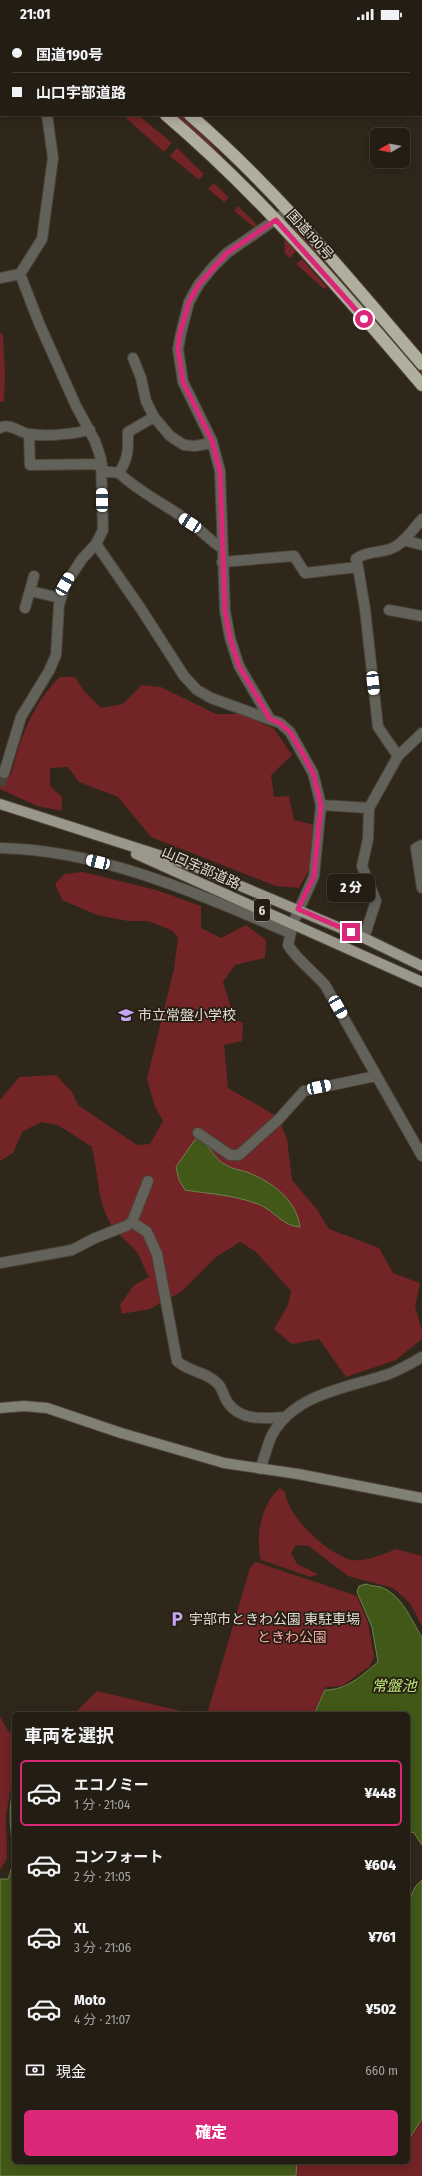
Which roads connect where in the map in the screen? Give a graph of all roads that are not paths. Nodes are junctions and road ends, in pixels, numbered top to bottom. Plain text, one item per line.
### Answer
1 (47, 116) edge
2 (167, 116) edge
3 (191, 116) edge
4 (288, 211) junction
5 (276, 220) junction
6 (20, 274) junction
7 (0, 278) edge
8 (133, 358) dead end
9 (422, 364) edge
10 (422, 385) edge
11 (154, 417) junction
12 (0, 428) edge
13 (90, 430) junction
14 (29, 434) junction
15 (212, 443) junction
16 (102, 468) junction
17 (119, 472) junction
18 (422, 519) edge
19 (403, 540) junction
20 (96, 544) junction
21 (422, 544) edge
22 (222, 548) junction
23 (222, 562) junction
24 (358, 567) junction
25 (34, 576) dead end
26 (30, 590) junction
27 (60, 598) junction
28 (25, 608) dead end
29 (389, 610) dead end
30 (422, 616) edge
31 (270, 719) junction
32 (422, 733) edge
33 (398, 756) junction
34 (4, 773) dead end
35 (0, 804) edge
36 (321, 805) junction
37 (369, 808) junction
38 (101, 838) junction
39 (422, 845) edge
40 (0, 848) edge
41 (422, 888) edge
42 (298, 909) junction
43 (291, 928) junction
44 (364, 938) junction
45 (422, 966) edge
46 (422, 982) edge
47 (376, 1076) junction
48 (198, 1133) dead end
49 (422, 1156) edge
50 (148, 1181) dead end
51 (132, 1222) junction
52 (0, 1264) edge
53 (422, 1357) edge
54 (0, 1408) edge
55 (286, 1417) junction
56 (260, 1469) junction
57 (422, 1498) edge

1 - 6 street
2 - 5 highway, 国道190号
3 - 4 highway, 国道190号
4 - 5 street
4 - 9 highway, 国道190号
5 - 10 highway, 国道190号
5 - 15 street
6 - 7 street
6 - 13 street
8 - 11 street
11 - 15 street
11 - 17 street
12 - 14 street
13 - 14 street
13 - 16 street
14 - 16 street
15 - 22 street
16 - 17 street
16 - 20 street
17 - 22 street
18 - 19 street
19 - 21 street
19 - 24 street
20 - 27 street
20 - 31 street
22 - 23 street
23 - 24 street
23 - 31 street
24 - 33 street
25 - 26 street
26 - 27 street
26 - 28 street
27 - 34 street
29 - 30 street
31 - 36 street
32 - 33 street
33 - 37 street
35 - 38 main road, 山口宇部道路 / 6
36 - 37 street
36 - 42 street
37 - 44 street
38 - 42 main road, 山口宇部道路 / 6
38 - 43 main road, 山口宇部道路 / 6
39 - 41 street
40 - 43 street
42 - 43 street
42 - 44 main road, 山口宇部道路 / 6
43 - 46 main road, 山口宇部道路 / 6
43 - 47 street
44 - 45 main road, 山口宇部道路 / 6
47 - 48 street
47 - 49 street
50 - 51 street
51 - 52 street
51 - 55 street
53 - 55 street
54 - 56 street
55 - 56 street
56 - 57 street

